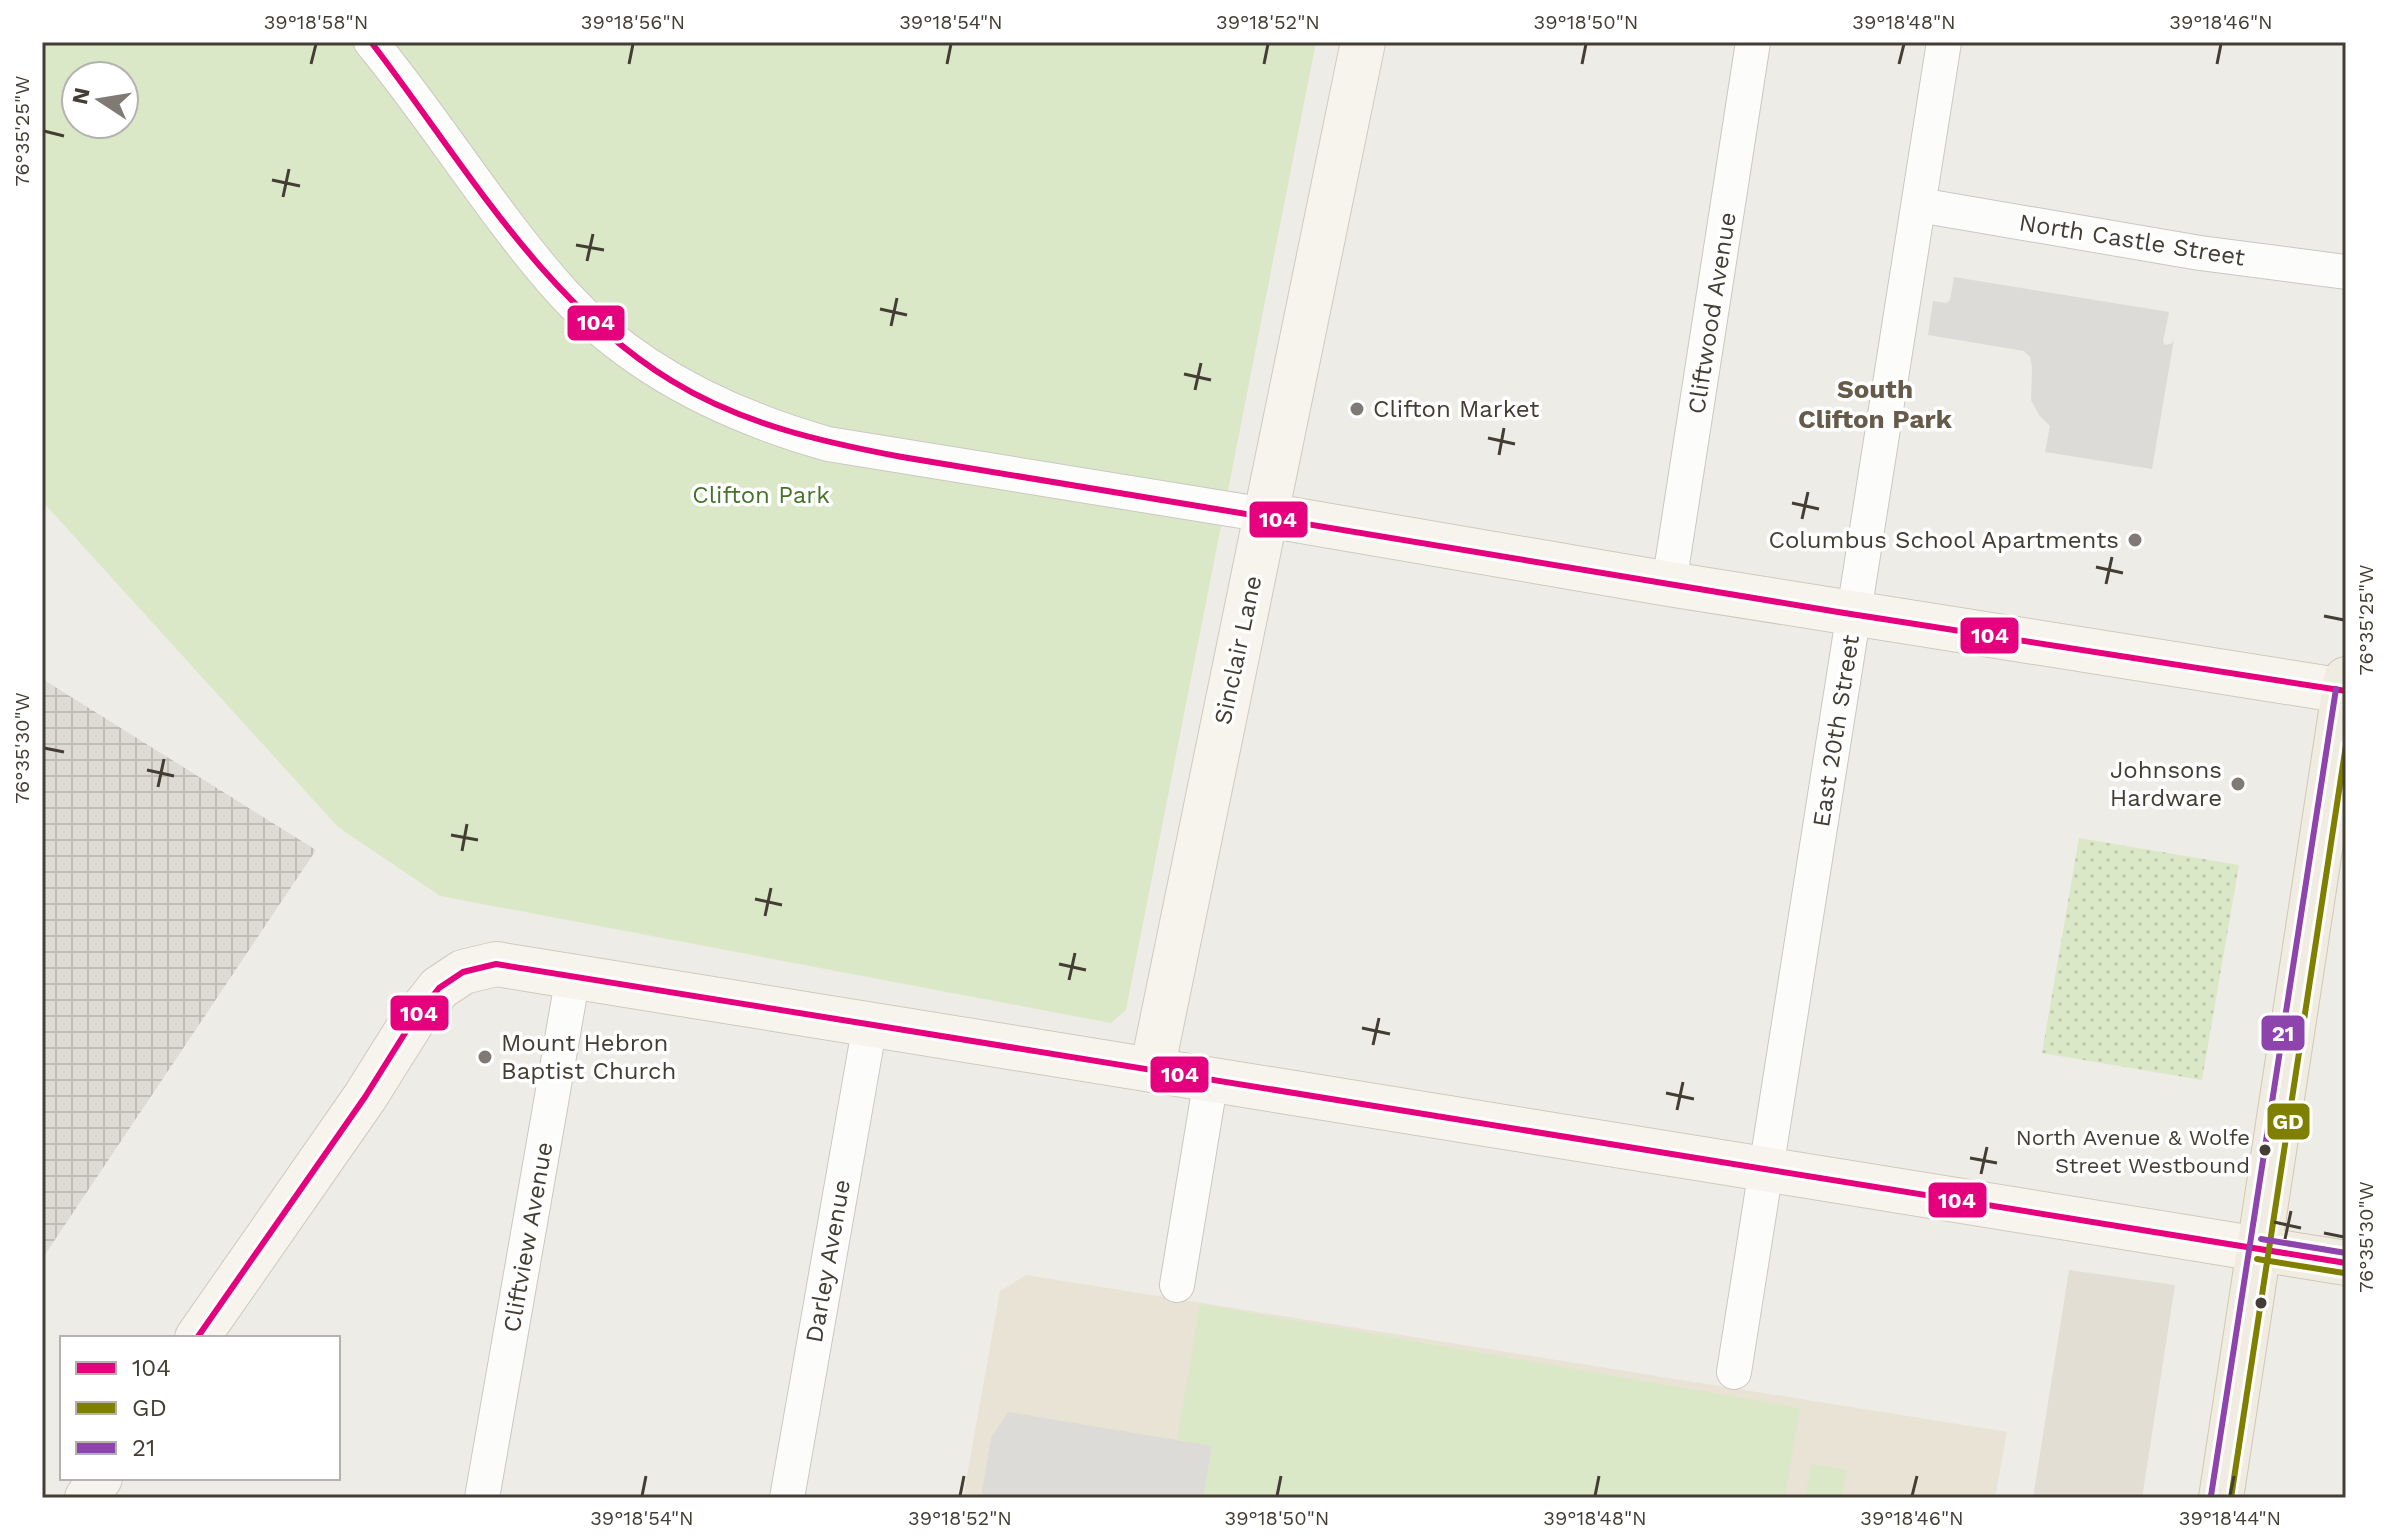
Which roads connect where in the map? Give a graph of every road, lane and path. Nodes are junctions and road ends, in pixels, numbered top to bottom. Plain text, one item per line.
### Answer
1 (371, 42) edge
2 (1363, 42) edge
3 (1753, 42) edge
4 (1944, 42) edge
5 (1919, 205) junction
6 (2346, 272) edge
7 (1266, 515) junction
8 (1669, 584) junction
9 (1855, 614) junction
10 (2345, 687) edge
11 (573, 976) junction
12 (870, 1024) junction
13 (1152, 1070) junction
14 (1211, 1079) junction
15 (1767, 1171) junction
16 (2259, 1249) junction
17 (2346, 1263) edge
18 (1177, 1285) dead end
19 (198, 1336) edge
20 (1734, 1372) dead end
21 (490, 1453) junction
22 (99, 1480) edge
23 (87, 1498) edge
24 (459, 1498) edge
25 (482, 1498) edge
26 (787, 1498) edge
27 (2221, 1498) edge

1 - 7 street
2 - 7 main road, Sinclair Lane
3 - 8 street, Cliftwood Avenue
4 - 5 street, East 20th Street
5 - 6 street, North Castle Street
5 - 9 street, East 20th Street
7 - 8 main road
7 - 13 main road, Sinclair Lane
8 - 9 main road
9 - 10 main road
9 - 15 street, East 20th Street
10 - 16 main road
11 - 12 main road
11 - 19 main road
11 - 21 street, Cliftview Avenue
12 - 13 main road
12 - 26 street, Darley Avenue
13 - 14 main road
14 - 15 main road
14 - 18 street
15 - 16 main road
15 - 20 street, East 20th Street
16 - 17 main road
16 - 27 main road
21 - 24 street
21 - 25 street, Cliftview Avenue
22 - 23 main road

